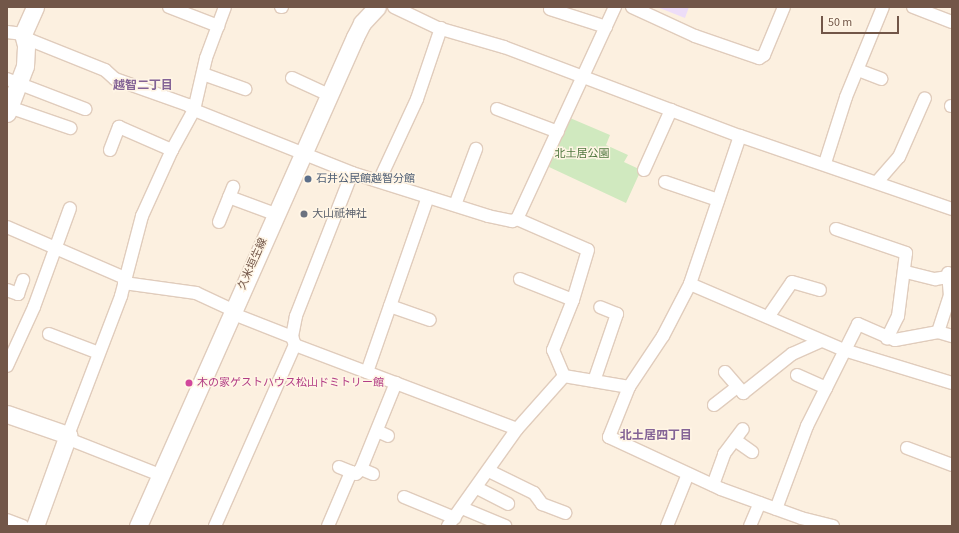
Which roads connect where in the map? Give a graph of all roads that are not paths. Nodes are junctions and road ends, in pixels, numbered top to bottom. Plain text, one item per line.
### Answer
1 (35, 7) edge
2 (169, 7) edge
3 (225, 7) edge
4 (377, 7) edge
5 (394, 7) edge
6 (615, 7) edge
7 (632, 7) edge
8 (784, 7) edge
9 (884, 7) edge
10 (912, 7) edge
11 (550, 9) dead end
12 (926, 9) edge
13 (951, 20) edge
14 (218, 26) junction
15 (606, 27) junction
16 (441, 28) junction
17 (18, 36) edge
18 (858, 70) junction
19 (203, 74) junction
20 (584, 76) junction
21 (292, 78) dead end
22 (881, 78) dead end
23 (13, 81) edge
24 (244, 89) dead end
25 (329, 95) junction
26 (925, 98) dead end
27 (85, 109) dead end
28 (497, 109) dead end
29 (8, 110) edge
30 (194, 110) junction
31 (671, 110) junction
32 (70, 128) dead end
33 (558, 132) junction
34 (740, 136) junction
35 (476, 149) dead end
36 (110, 150) dead end
37 (172, 150) junction
38 (303, 154) junction
39 (825, 163) junction
40 (644, 170) dead end
41 (352, 173) junction
42 (379, 181) junction
43 (665, 182) dead end
44 (877, 182) junction
45 (428, 197) junction
46 (718, 200) junction
47 (455, 205) junction
48 (70, 208) dead end
49 (952, 209) edge
50 (275, 214) junction
51 (517, 219) junction
52 (219, 222) dead end
53 (7, 227) edge
54 (836, 229) dead end
55 (57, 248) junction
56 (906, 272) junction
57 (520, 279) dead end
58 (23, 280) dead end
59 (125, 281) junction
60 (690, 284) junction
61 (7, 290) edge
62 (820, 290) dead end
63 (573, 300) junction
64 (390, 306) junction
65 (600, 307) dead end
66 (232, 311) junction
67 (768, 317) junction
68 (430, 320) dead end
69 (938, 332) junction
70 (49, 334) dead end
71 (952, 336) edge
72 (887, 338) junction
73 (294, 341) junction
74 (821, 341) junction
75 (844, 350) junction
76 (99, 353) junction
77 (7, 366) edge
78 (367, 372) junction
79 (725, 372) dead end
80 (797, 375) dead end
81 (564, 376) junction
82 (594, 381) junction
83 (396, 383) junction
84 (952, 383) edge
85 (629, 387) junction
86 (737, 387) junction
87 (826, 388) junction
88 (714, 405) dead end
89 (7, 414) edge
90 (517, 429) junction
91 (743, 429) dead end
92 (377, 431) junction
93 (388, 436) dead end
94 (67, 437) junction
95 (735, 440) junction
96 (907, 448) dead end
97 (752, 452) dead end
98 (952, 464) edge
99 (339, 467) dead end
100 (356, 470) junction
101 (489, 471) junction
102 (373, 474) dead end
103 (688, 474) junction
104 (160, 475) junction
105 (712, 485) junction
106 (477, 488) junction
107 (404, 497) dead end
108 (760, 503) junction
109 (508, 504) dead end
110 (776, 509) junction
111 (565, 512) dead end
112 (455, 517) edge
113 (7, 520) edge
114 (23, 526) edge
115 (35, 526) edge
116 (138, 526) edge
117 (215, 526) edge
118 (328, 526) edge
119 (505, 526) edge
120 (667, 526) edge
121 (750, 526) edge
122 (832, 526) edge

1 - 17 main road
2 - 14 street
3 - 14 street
4 - 25 main road, 久米垣生線
5 - 16 street
6 - 15 street
7 - 8 street
9 - 18 street
10 - 12 street
11 - 15 street
12 - 13 street
14 - 19 street
15 - 20 street
16 - 20 street
16 - 42 street
17 - 23 main road
17 - 30 street
18 - 22 street
18 - 39 street
19 - 24 street
19 - 30 street
20 - 31 street
20 - 33 street
21 - 25 street
23 - 27 street
23 - 29 main road
25 - 38 main road, 久米垣生線
26 - 44 street
28 - 33 street
29 - 32 street
30 - 37 street
30 - 38 street
31 - 34 street
31 - 40 street
33 - 51 street
34 - 39 street
34 - 46 street
35 - 47 street
36 - 37 street
37 - 59 street
38 - 41 street
38 - 50 main road, 久米垣生線
39 - 44 street
41 - 42 street
41 - 73 street
42 - 45 street
43 - 46 street
44 - 49 street
45 - 47 street
45 - 64 street
46 - 60 street
47 - 51 street
48 - 55 street
50 - 52 street
50 - 66 main road, 久米垣生線
51 - 63 street
53 - 55 street
54 - 56 street
55 - 59 street
55 - 77 street
56 - 69 street
56 - 72 street
57 - 63 street
58 - 61 street
59 - 66 street
59 - 76 street
60 - 67 street
60 - 85 street
62 - 67 street
63 - 81 street
64 - 68 street
64 - 78 street
65 - 82 street
66 - 73 street
66 - 104 main road, 久米垣生線
67 - 74 street
69 - 71 street
69 - 72 street
70 - 76 street
72 - 75 street
73 - 78 street
73 - 117 street
74 - 75 street
74 - 86 street
75 - 84 street
75 - 87 street
76 - 94 street
78 - 83 street
79 - 86 street
80 - 87 street
81 - 82 street
81 - 90 street
82 - 85 street
83 - 90 street
83 - 92 street
85 - 103 street
86 - 88 street
87 - 110 street
89 - 94 main road
90 - 101 street
91 - 95 street
92 - 93 street
92 - 100 street
94 - 104 street
94 - 115 main road
95 - 97 street
95 - 105 street
96 - 98 street
99 - 100 street
100 - 102 street
100 - 118 street
101 - 106 street
101 - 111 street
103 - 105 street
103 - 120 street
104 - 116 main road, 久米垣生線
105 - 108 street
106 - 109 street
106 - 112 street
107 - 112 street
108 - 110 street
108 - 121 street
110 - 122 street
112 - 119 street
113 - 114 street

